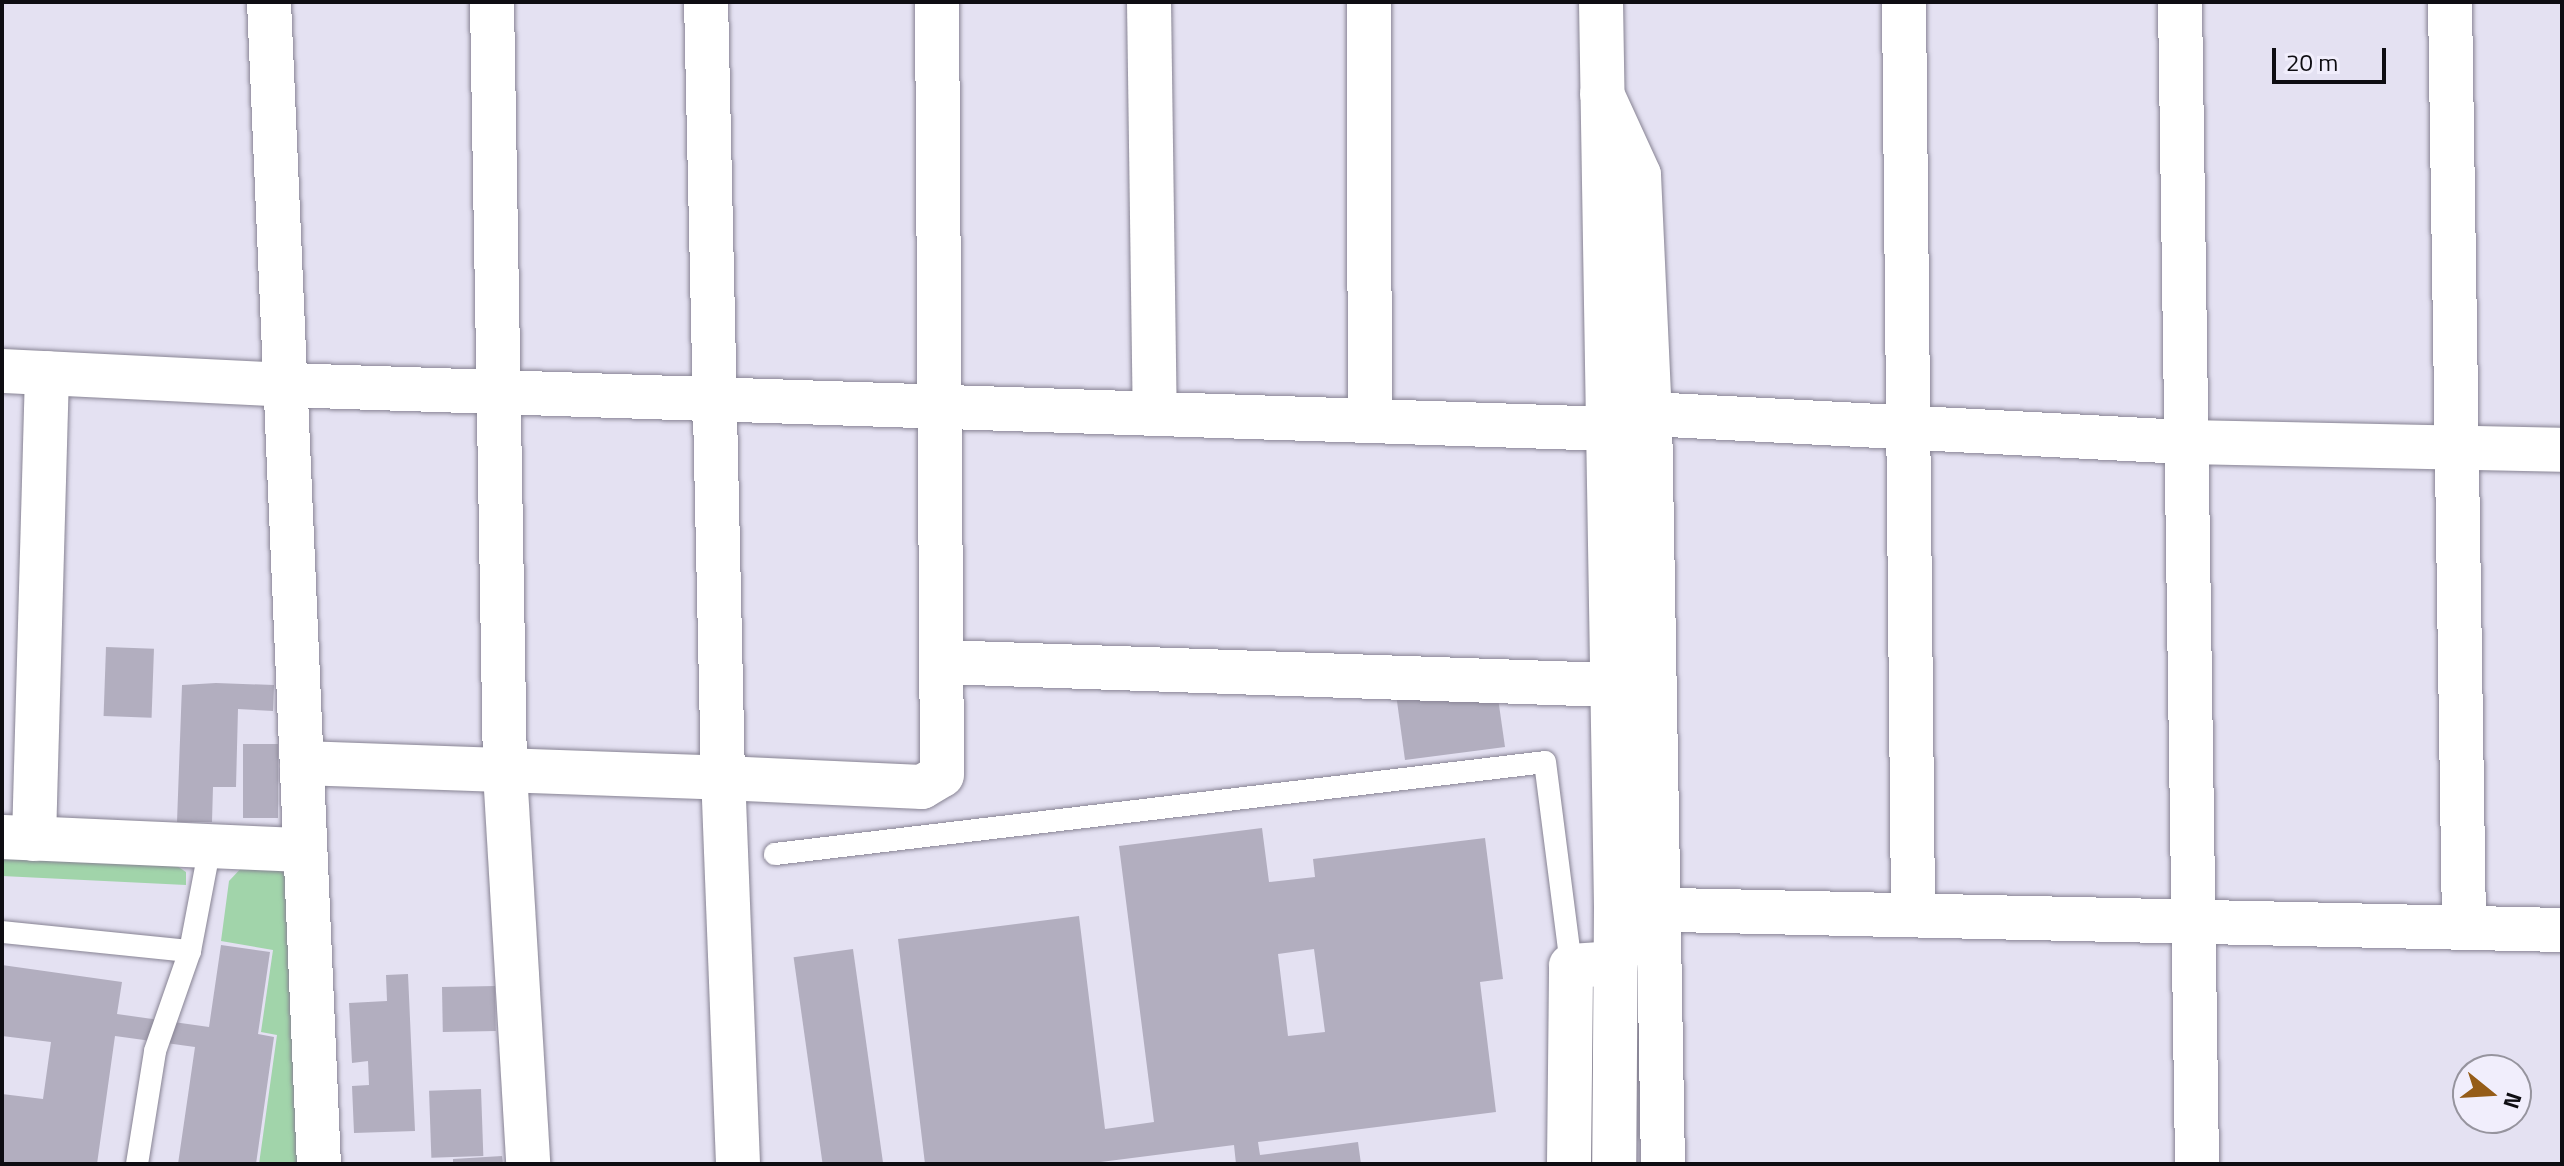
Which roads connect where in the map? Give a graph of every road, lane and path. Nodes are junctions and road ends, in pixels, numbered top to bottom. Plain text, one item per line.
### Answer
1 (269, 2) edge
2 (492, 2) edge
3 (706, 2) edge
4 (937, 2) edge
5 (1149, 2) edge
6 (1369, 2) edge
7 (1601, 2) edge
8 (1904, 2) edge
9 (2180, 2) edge
10 (2450, 2) edge
11 (1602, 94) junction
12 (2, 371) edge
13 (47, 373) junction
14 (285, 385) junction
15 (498, 392) junction
16 (713, 399) junction
17 (937, 404) junction
18 (1155, 412) junction
19 (1650, 414) junction
20 (1370, 420) junction
21 (1904, 426) junction
22 (1609, 429) junction
23 (2185, 442) junction
24 (2461, 445) junction
25 (2562, 450) edge
26 (941, 662) junction
27 (1611, 685) junction
28 (302, 763) junction
29 (505, 772) junction
30 (723, 778) junction
31 (18, 838) edge
32 (210, 846) junction
33 (304, 850) junction
34 (775, 854) dead end
35 (1616, 908) junction
36 (1659, 909) junction
37 (1913, 912) junction
38 (2192, 922) junction
39 (2464, 926) junction
40 (2562, 930) edge
41 (2, 932) edge
42 (190, 951) junction
43 (1616, 963) junction
44 (1571, 966) junction
45 (137, 1164) edge
46 (319, 1164) edge
47 (528, 1164) edge
48 (738, 1164) edge
49 (1569, 1164) edge
50 (1614, 1164) edge
51 (1663, 1164) edge
52 (2197, 1164) edge

1 - 14 street
2 - 15 street
3 - 16 street
4 - 17 street
5 - 18 street
6 - 20 street
7 - 11 street
8 - 21 street
9 - 23 street
10 - 24 street
11 - 19 street
11 - 22 street
12 - 13 street
13 - 14 street
13 - 31 street
14 - 15 street
14 - 28 street
15 - 16 street
15 - 29 street
16 - 17 street
16 - 30 street
17 - 18 street
17 - 26 street
18 - 20 street
19 - 21 street
19 - 36 street
20 - 22 street
21 - 23 street
21 - 37 street
22 - 27 street
23 - 24 street
23 - 38 street
24 - 25 street
24 - 39 street
26 - 27 street
26 - 30 street
27 - 35 street
28 - 29 street
28 - 33 street
29 - 30 street
29 - 47 street
30 - 48 street
31 - 32 street
32 - 33 street
32 - 42 lane
33 - 46 street
34 - 44 lane
35 - 36 street
35 - 43 street
36 - 37 street
36 - 51 street
37 - 38 street
38 - 39 street
38 - 52 street
39 - 40 street
41 - 42 lane
42 - 45 lane
43 - 44 street
43 - 50 street
44 - 49 street

